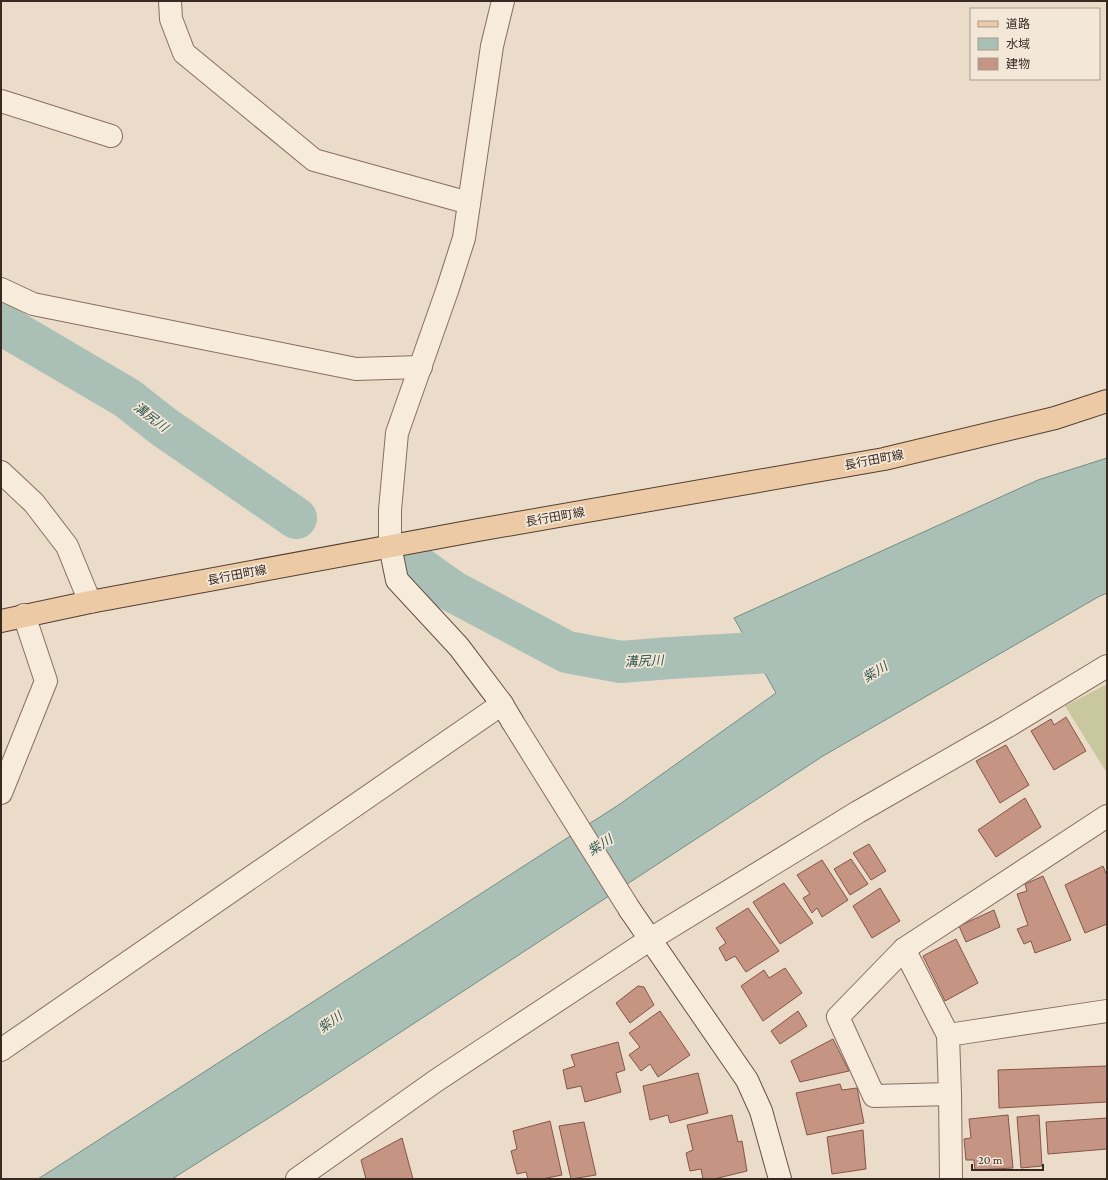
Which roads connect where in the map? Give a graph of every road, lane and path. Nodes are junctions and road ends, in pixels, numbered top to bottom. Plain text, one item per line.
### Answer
1 (170, 1) edge
2 (502, 1) edge
3 (1, 101) edge
4 (111, 136) dead end
5 (469, 203) junction
6 (1, 289) edge
7 (421, 367) junction
8 (1107, 401) edge
9 (1, 472) edge
10 (390, 546) junction
11 (90, 602) junction
12 (24, 615) junction
13 (1, 621) edge
14 (1107, 666) edge
15 (507, 712) junction
16 (1, 793) edge
17 (1107, 816) edge
18 (649, 940) junction
19 (904, 949) junction
20 (1107, 1011) edge
21 (948, 1035) junction
22 (1, 1050) edge
23 (950, 1094) junction
24 (297, 1179) edge
25 (780, 1179) edge
26 (951, 1179) edge

1 - 5 street
2 - 5 street
3 - 4 street
5 - 7 street
6 - 7 street
7 - 10 street
8 - 10 main road, 長行田町線
9 - 11 street
10 - 11 main road, 長行田町線
10 - 15 street
11 - 12 main road, 長行田町線
12 - 13 main road, 長行田町線
12 - 16 street
14 - 18 street
15 - 18 street
15 - 22 street
17 - 19 street
18 - 24 street
18 - 25 street
19 - 21 street
19 - 23 street
20 - 21 street
21 - 23 street
23 - 26 street

